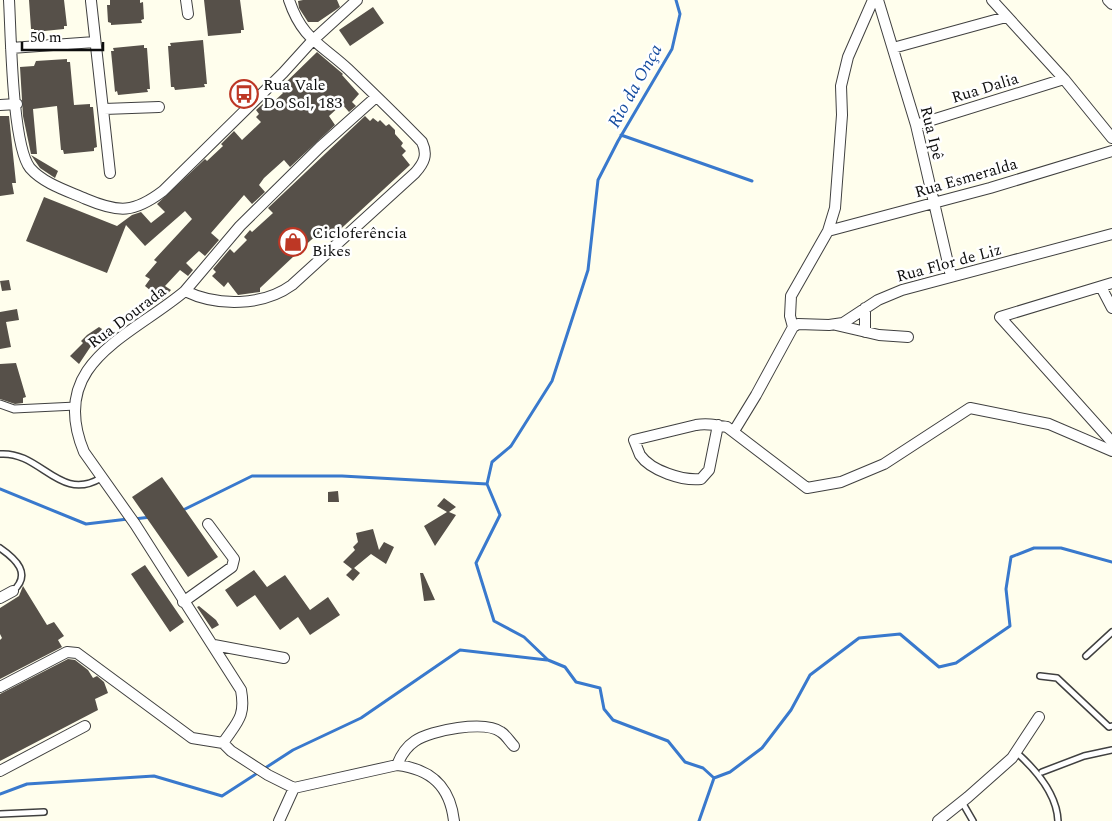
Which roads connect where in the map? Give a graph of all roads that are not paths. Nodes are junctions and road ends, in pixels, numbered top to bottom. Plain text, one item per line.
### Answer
1 (9, 0) edge
2 (186, 0) edge
3 (289, 0) edge
4 (357, 0) edge
5 (873, 0) edge
6 (878, 0) edge
7 (992, 0) edge
8 (1108, 0) edge
9 (91, 1) edge
10 (1112, 4) edge
11 (188, 14) dead end
12 (1006, 17) junction
13 (312, 41) junction
14 (94, 42) junction
15 (12, 48) junction
16 (893, 48) junction
17 (1064, 79) junction
18 (376, 97) junction
19 (16, 104) junction
20 (0, 105) edge
21 (159, 107) dead end
22 (104, 109) junction
23 (916, 125) junction
24 (1112, 138) edge
25 (1112, 151) edge
26 (110, 173) dead end
27 (935, 203) junction
28 (828, 232) junction
29 (1112, 234) edge
30 (951, 276) junction
31 (1112, 283) edge
32 (1101, 287) junction
33 (185, 291) junction
34 (865, 308) junction
35 (1112, 308) edge
36 (796, 325) junction
37 (836, 325) junction
38 (865, 332) junction
39 (908, 337) dead end
40 (0, 404) edge
41 (76, 406) junction
42 (718, 425) junction
43 (734, 431) junction
44 (1112, 442) edge
45 (1112, 451) edge
46 (0, 454) edge
47 (101, 478) junction
48 (208, 524) dead end
49 (0, 548) edge
50 (13, 590) joint
51 (0, 598) edge
52 (184, 602) junction
53 (1112, 632) edge
54 (214, 645) junction
55 (1086, 656) dead end
56 (284, 658) dead end
57 (1040, 676) dead end
58 (0, 687) edge
59 (1039, 717) dead end
60 (85, 726) dead end
61 (1112, 726) edge
62 (223, 743) junction
63 (514, 746) dead end
64 (1112, 750) edge
65 (1015, 752) junction
66 (397, 765) junction
67 (0, 771) edge
68 (1042, 772) dead end
69 (294, 788) junction
70 (962, 802) junction
71 (44, 812) dead end
72 (0, 814) edge
73 (279, 821) edge
74 (454, 821) edge
75 (938, 821) edge
76 (973, 821) edge
77 (1058, 821) edge

1 - 15 street
2 - 11 street
3 - 13 street, Rua Dourada
4 - 13 street
5 - 28 street
6 - 16 street, Rua Ipê
7 - 12 street
8 - 10 street
9 - 14 street
12 - 16 street
12 - 17 street
13 - 18 street, Rua Dourada
13 - 19 street
14 - 15 street
14 - 22 street
15 - 19 street
16 - 23 street, Rua Ipê
17 - 23 street, Rua Dalia
17 - 24 street
18 - 33 street
18 - 33 street, Rua Dourada
19 - 20 street
21 - 22 street
22 - 26 street
23 - 27 street, Rua Ipê
25 - 27 street, Rua Esmeralda
27 - 28 street, Rua Esmeralda
27 - 30 street, Rua Ipê
28 - 36 street
29 - 30 street, Rua Flor de Liz
30 - 34 street, Rua Flor de Liz
31 - 32 street
32 - 35 street
32 - 44 street
33 - 41 street, Rua Dourada
34 - 37 street, Rua Flor de Liz
34 - 38 street
36 - 37 street
36 - 43 street
37 - 38 street
38 - 39 street
40 - 41 street
41 - 47 street, Rua Dourada
42 - 42 street
42 - 43 street
43 - 45 street
46 - 47 lane
47 - 52 street, Rua Dourada
48 - 52 street
49 - 50 lane
50 - 51 street
52 - 54 street, Rua Dourada
53 - 55 lane
54 - 56 street
54 - 62 street, Rua Dourada
57 - 61 lane
58 - 62 street
59 - 65 street
60 - 67 street
62 - 69 street
63 - 66 street
64 - 68 lane
65 - 70 street
65 - 77 lane
66 - 69 street
66 - 74 street
69 - 73 street
70 - 75 street
70 - 76 lane
71 - 72 lane

